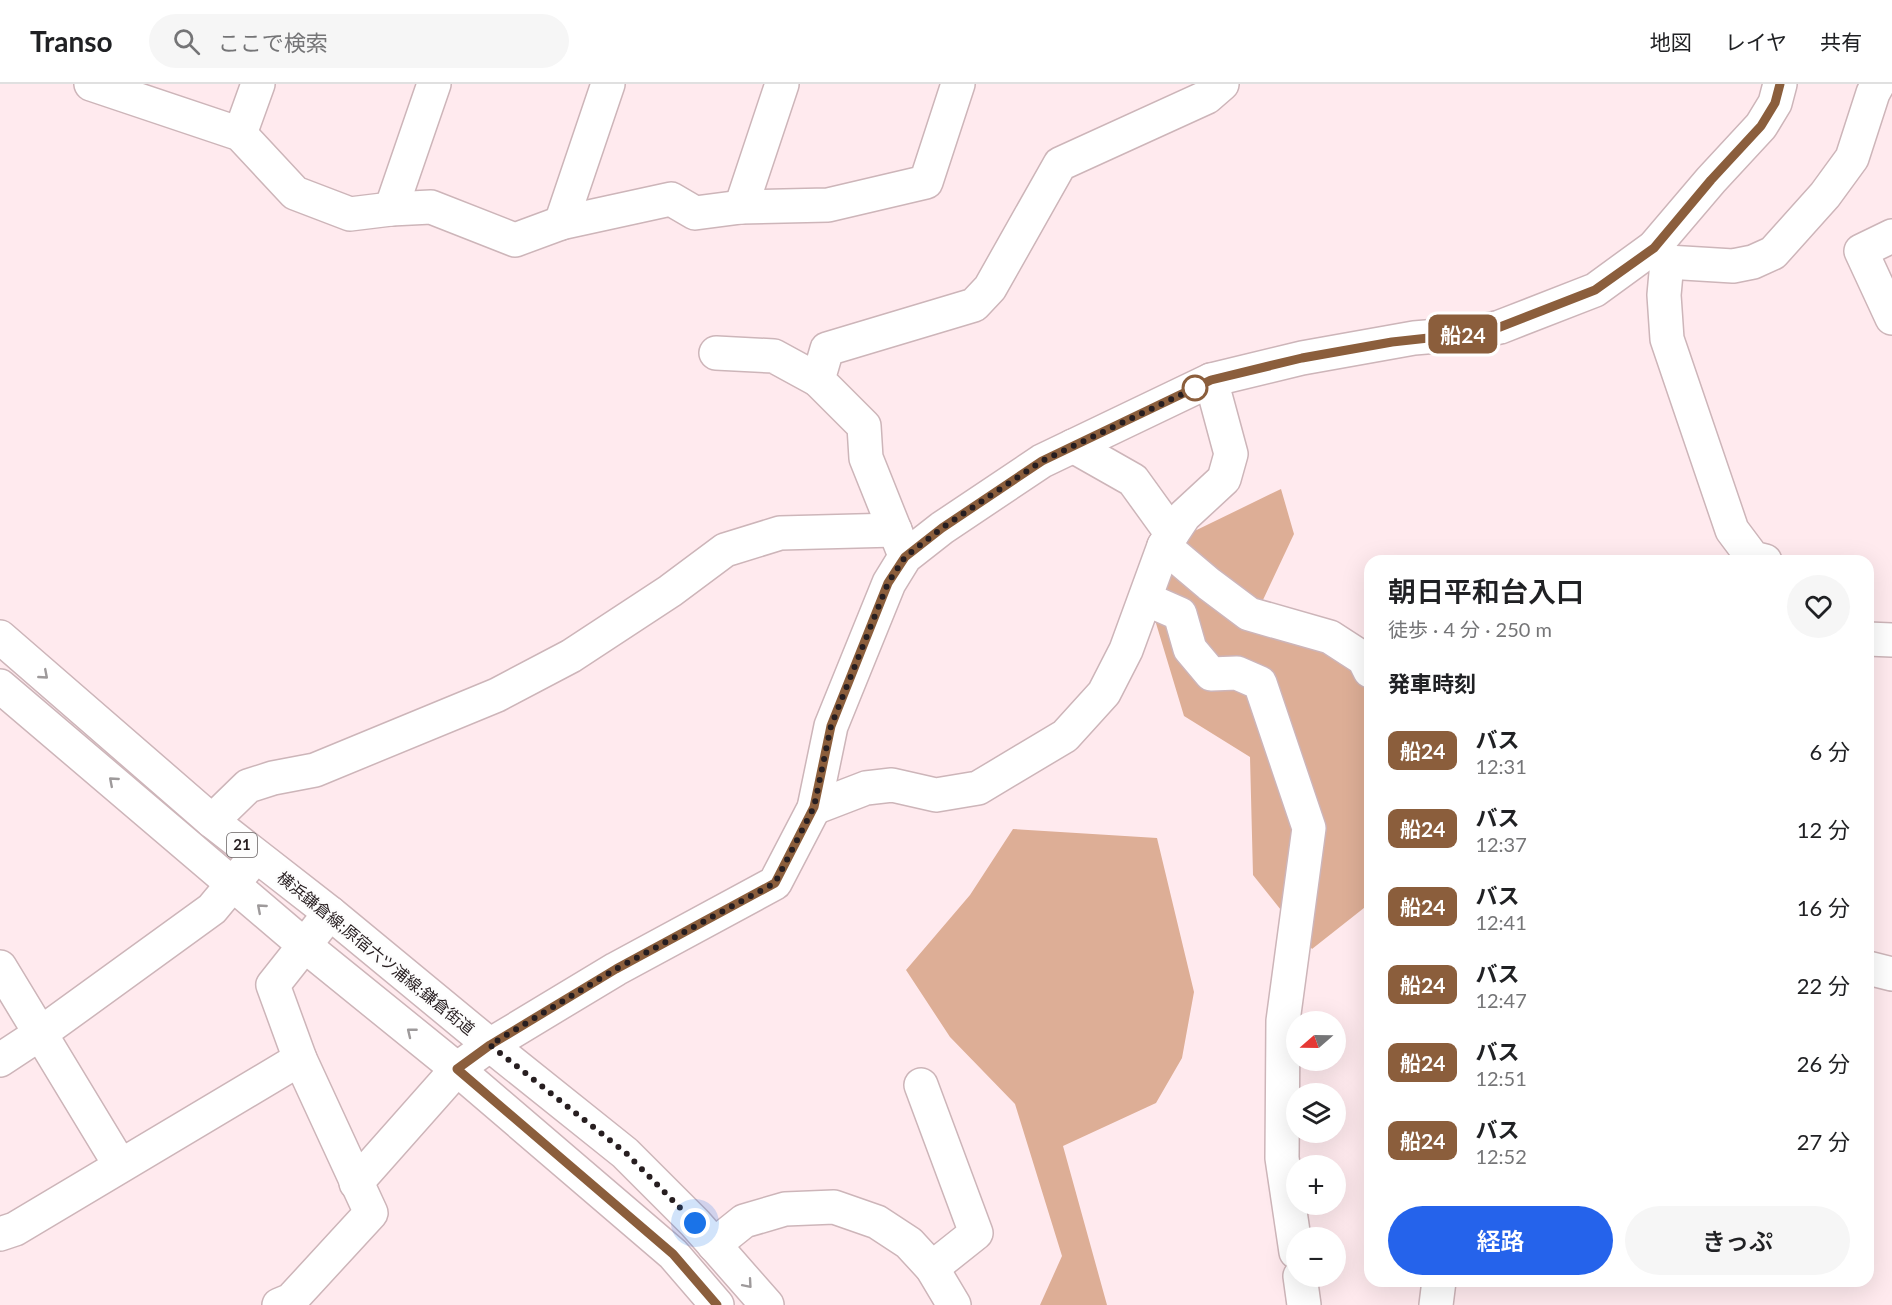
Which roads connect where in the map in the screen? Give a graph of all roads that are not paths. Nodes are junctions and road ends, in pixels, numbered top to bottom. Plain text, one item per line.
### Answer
1 (91, 84) edge
2 (258, 84) edge
3 (434, 84) edge
4 (608, 84) edge
5 (782, 84) edge
6 (958, 84) edge
7 (1222, 84) edge
8 (1780, 84) edge
9 (1878, 84) edge
10 (240, 134) junction
11 (741, 207) junction
12 (392, 209) junction
13 (561, 223) junction
14 (1892, 236) edge
15 (1660, 255) junction
16 (1892, 318) edge
17 (717, 352) dead end
18 (1211, 380) junction
19 (818, 381) junction
20 (1072, 446) junction
21 (1168, 540) junction
22 (900, 544) junction
23 (1751, 555) edge
24 (1146, 599) junction
25 (0, 637) edge
26 (1874, 639) edge
27 (1892, 640) edge
28 (1364, 659) edge
29 (0, 686) edge
30 (814, 807) junction
31 (212, 821) junction
32 (256, 856) junction
33 (232, 884) junction
34 (330, 913) junction
35 (304, 945) junction
36 (0, 967) edge
37 (1874, 970) edge
38 (1892, 974) edge
39 (41, 1033) junction
40 (490, 1045) junction
41 (300, 1059) junction
42 (0, 1060) edge
43 (457, 1069) junction
44 (921, 1085) dead end
45 (120, 1165) junction
46 (356, 1182) junction
47 (1292, 1227) edge
48 (0, 1234) edge
49 (714, 1245) junction
50 (932, 1268) junction
51 (1302, 1287) edge
52 (1438, 1287) edge
53 (279, 1305) edge
54 (717, 1305) edge
55 (767, 1305) edge
56 (954, 1305) edge
57 (1304, 1305) edge
58 (1436, 1305) edge

1 - 10 street
2 - 10 street
3 - 12 street
4 - 13 street
5 - 11 street
6 - 11 street
7 - 19 street
8 - 15 street
9 - 15 street
10 - 12 street
11 - 13 street
12 - 13 street
14 - 16 street
15 - 18 street
15 - 23 street
17 - 19 street
18 - 20 street
18 - 21 street
19 - 22 street
20 - 21 street
20 - 22 street
21 - 24 street
21 - 28 street
22 - 30 street
22 - 31 street
24 - 30 street
24 - 47 street
25 -> 31 street, 横浜鎌倉線;原宿六ツ浦線;鎌倉街道 / 21
26 - 27 street
33 -> 29 street, 21
30 - 40 street
31 - 32 street, 横浜鎌倉線;原宿六ツ浦線;鎌倉街道 / 21
32 - 33 street
32 - 34 street, 横浜鎌倉線;原宿六ツ浦線;鎌倉街道 / 21
35 -> 33 street, 21
33 - 39 street
34 - 35 street
34 - 40 street, 横浜鎌倉線;原宿六ツ浦線;鎌倉街道 / 21
35 - 41 street
43 -> 35 street, 21
36 - 39 street
37 - 38 street
39 - 42 street
39 - 45 street
40 - 43 street
40 - 49 street, 横浜鎌倉線;原宿六ツ浦線;鎌倉街道 / 21
41 - 45 street
41 - 46 street
43 - 46 street
43 - 54 street, 21
44 - 50 street
45 - 48 street
46 - 53 street
49 - 50 street
49 -> 55 street, 横浜鎌倉線;原宿六ツ浦線;鎌倉街道 / 21
50 - 56 street
51 - 57 street
52 - 58 street

